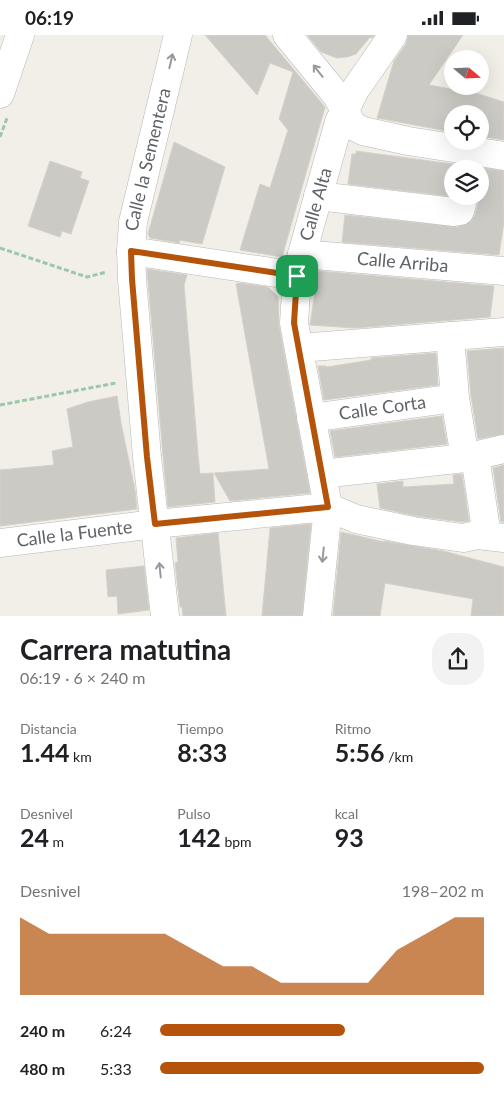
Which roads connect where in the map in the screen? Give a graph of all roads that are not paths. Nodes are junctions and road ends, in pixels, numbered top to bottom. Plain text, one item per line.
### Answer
1 (20, 35) edge
2 (178, 35) edge
3 (287, 35) edge
4 (394, 35) edge
5 (0, 94) edge
6 (344, 110) junction
7 (504, 156) edge
8 (470, 160) edge
9 (318, 195) junction
10 (462, 205) edge
11 (122, 261) junction
12 (300, 265) junction
13 (504, 271) edge
14 (504, 332) edge
15 (450, 336) junction
16 (299, 348) junction
17 (455, 398) junction
18 (311, 419) junction
19 (504, 449) edge
20 (470, 457) junction
21 (322, 474) junction
22 (328, 507) junction
23 (155, 524) junction
24 (495, 537) edge
25 (0, 543) edge
26 (165, 616) edge
27 (317, 616) edge

1 - 5 street
11 -> 2 street, Calle la Sementera
6 -> 3 street
4 - 6 street, Calle Alta
6 - 8 street
6 - 9 street, Calle Alta
7 - 8 street
9 - 10 street
9 - 12 street, Calle Alta
11 - 12 street, Calle Arriba
11 - 23 street, Calle la Sementera
12 - 13 street, Calle Arriba
12 - 16 street, Calle Alta
14 - 15 street
15 - 16 street
15 - 17 street
16 - 18 street, Calle Alta
17 - 18 street, Calle Corta
17 - 20 street
18 - 21 street, Calle Alta
19 - 20 street
20 - 21 street
20 - 24 street
21 - 22 street, Calle Alta
22 - 23 street, Calle la Fuente
22 - 24 street
22 -> 27 street, Calle Alta
23 - 25 street, Calle la Fuente
26 -> 23 street, Calle la Sementera

